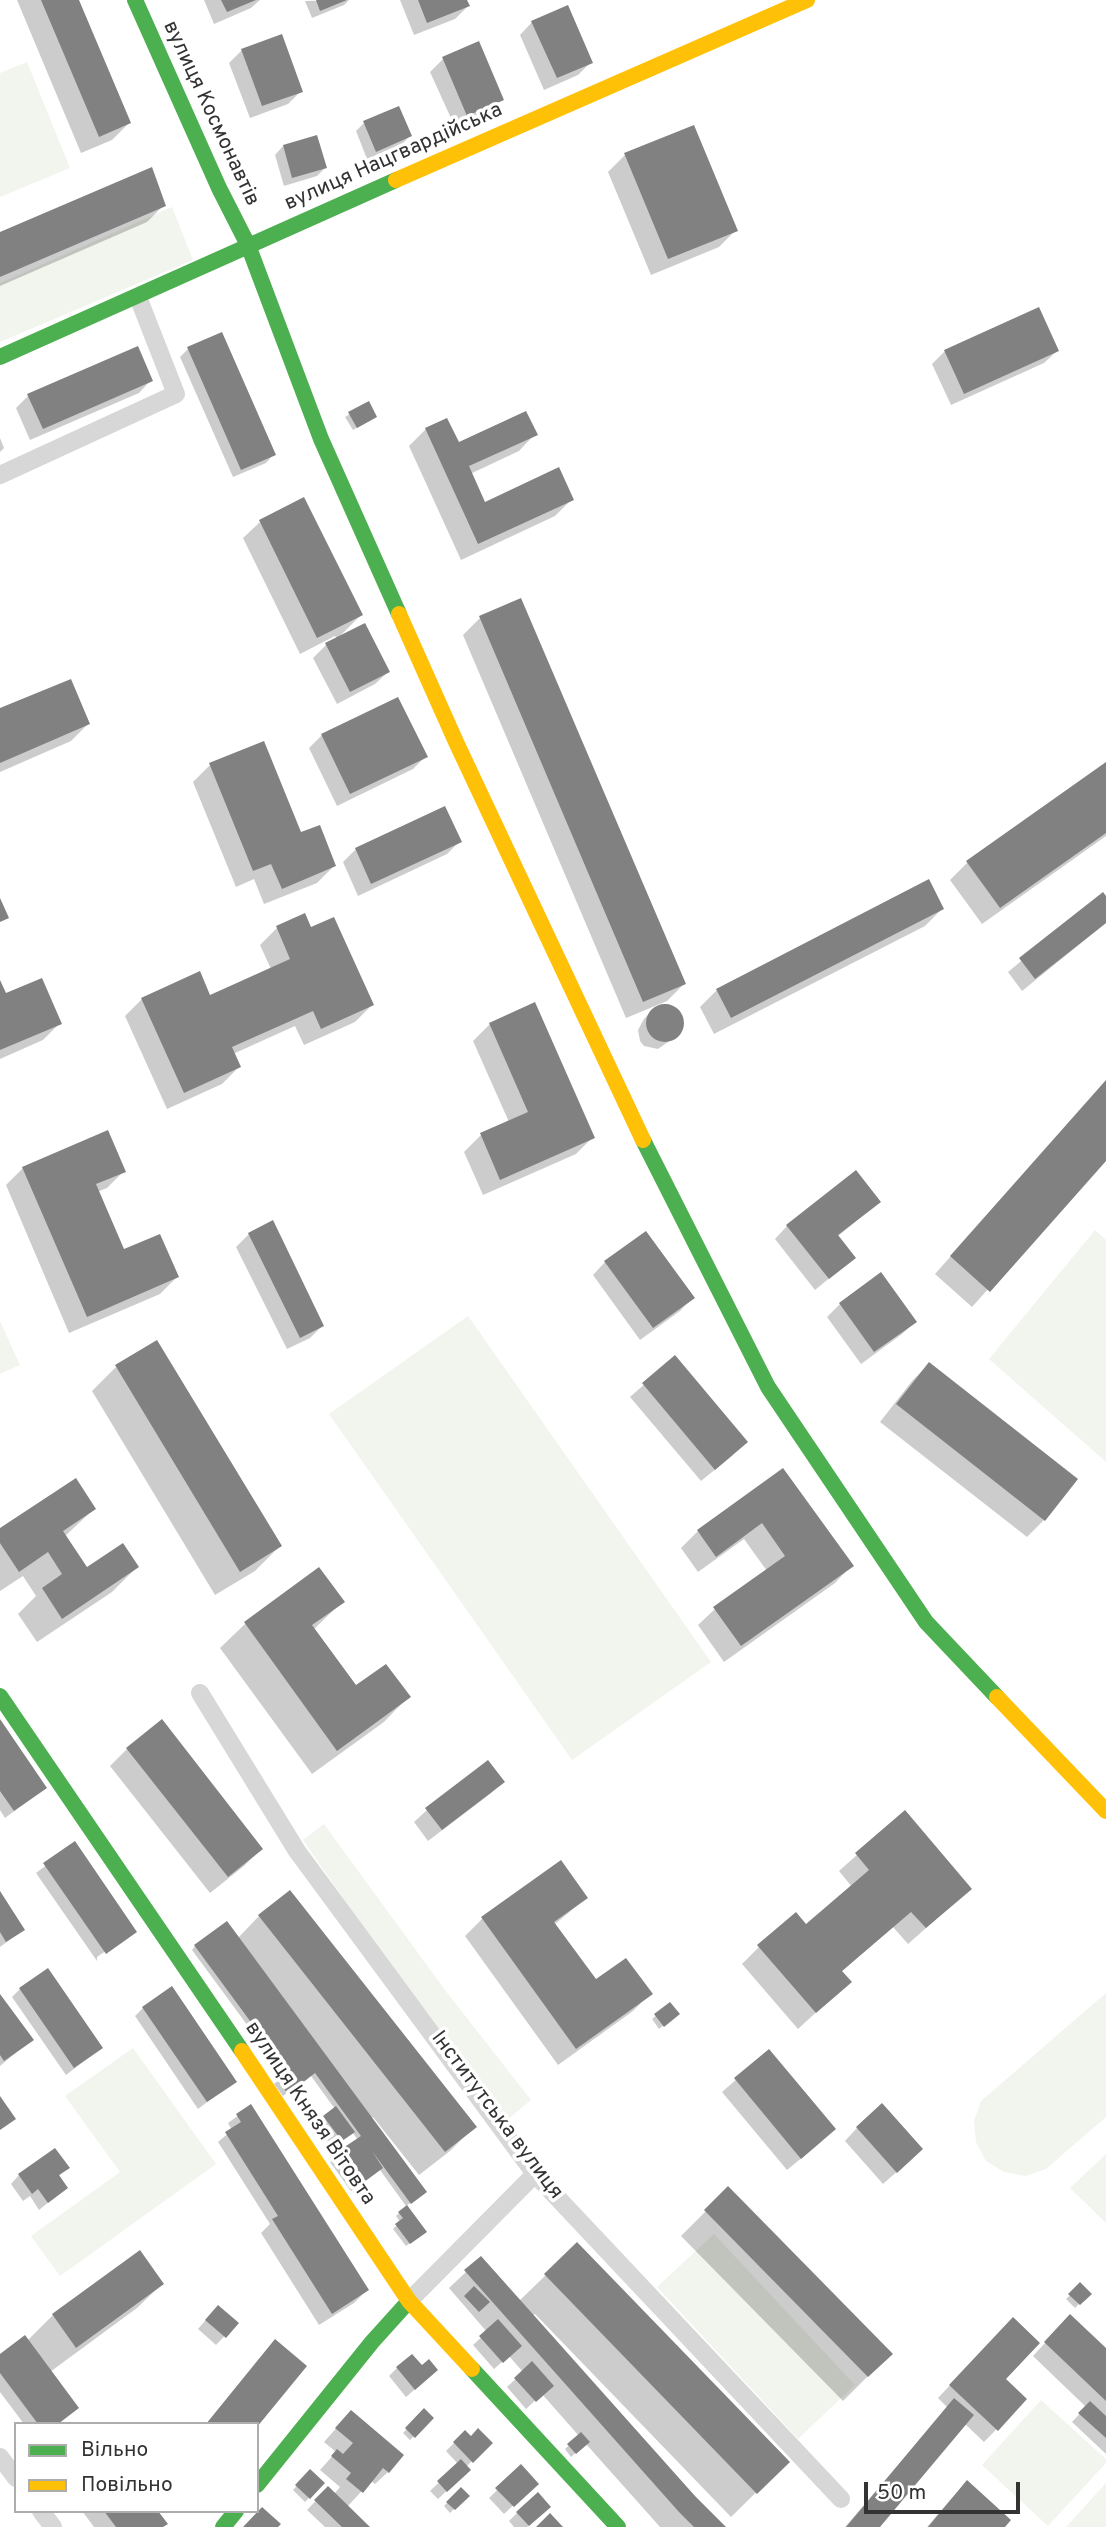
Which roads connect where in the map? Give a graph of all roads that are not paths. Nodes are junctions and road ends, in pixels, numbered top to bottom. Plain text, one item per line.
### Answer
1 (135, 0) edge
2 (807, 0) edge
3 (248, 245) junction
4 (138, 297) junction
5 (0, 358) edge
6 (0, 475) edge
7 (200, 1693) dead end
8 (0, 1696) edge
9 (1106, 1811) edge
10 (535, 2174) junction
11 (408, 2301) junction
12 (0, 2457) edge
13 (14, 2475) edge
14 (259, 2483) edge
15 (841, 2499) dead end
16 (234, 2513) edge
17 (223, 2527) edge
18 (618, 2527) edge

1 - 3 street, вулиця Космонавтів
2 - 3 street, вулиця Нацгвардійська
3 - 4 street, вулиця Нацгвардійська
3 - 9 street, вулиця Космонавтів
4 - 5 street, вулиця Нацгвардійська
4 - 6 street
7 - 10 street, Інститутська вулиця
8 - 11 street, вулиця Князя Вітовта
10 - 11 street
10 - 15 street, Інститутська вулиця
11 - 14 street
11 - 18 street, вулиця Князя Вітовта
12 - 13 street
16 - 17 street

